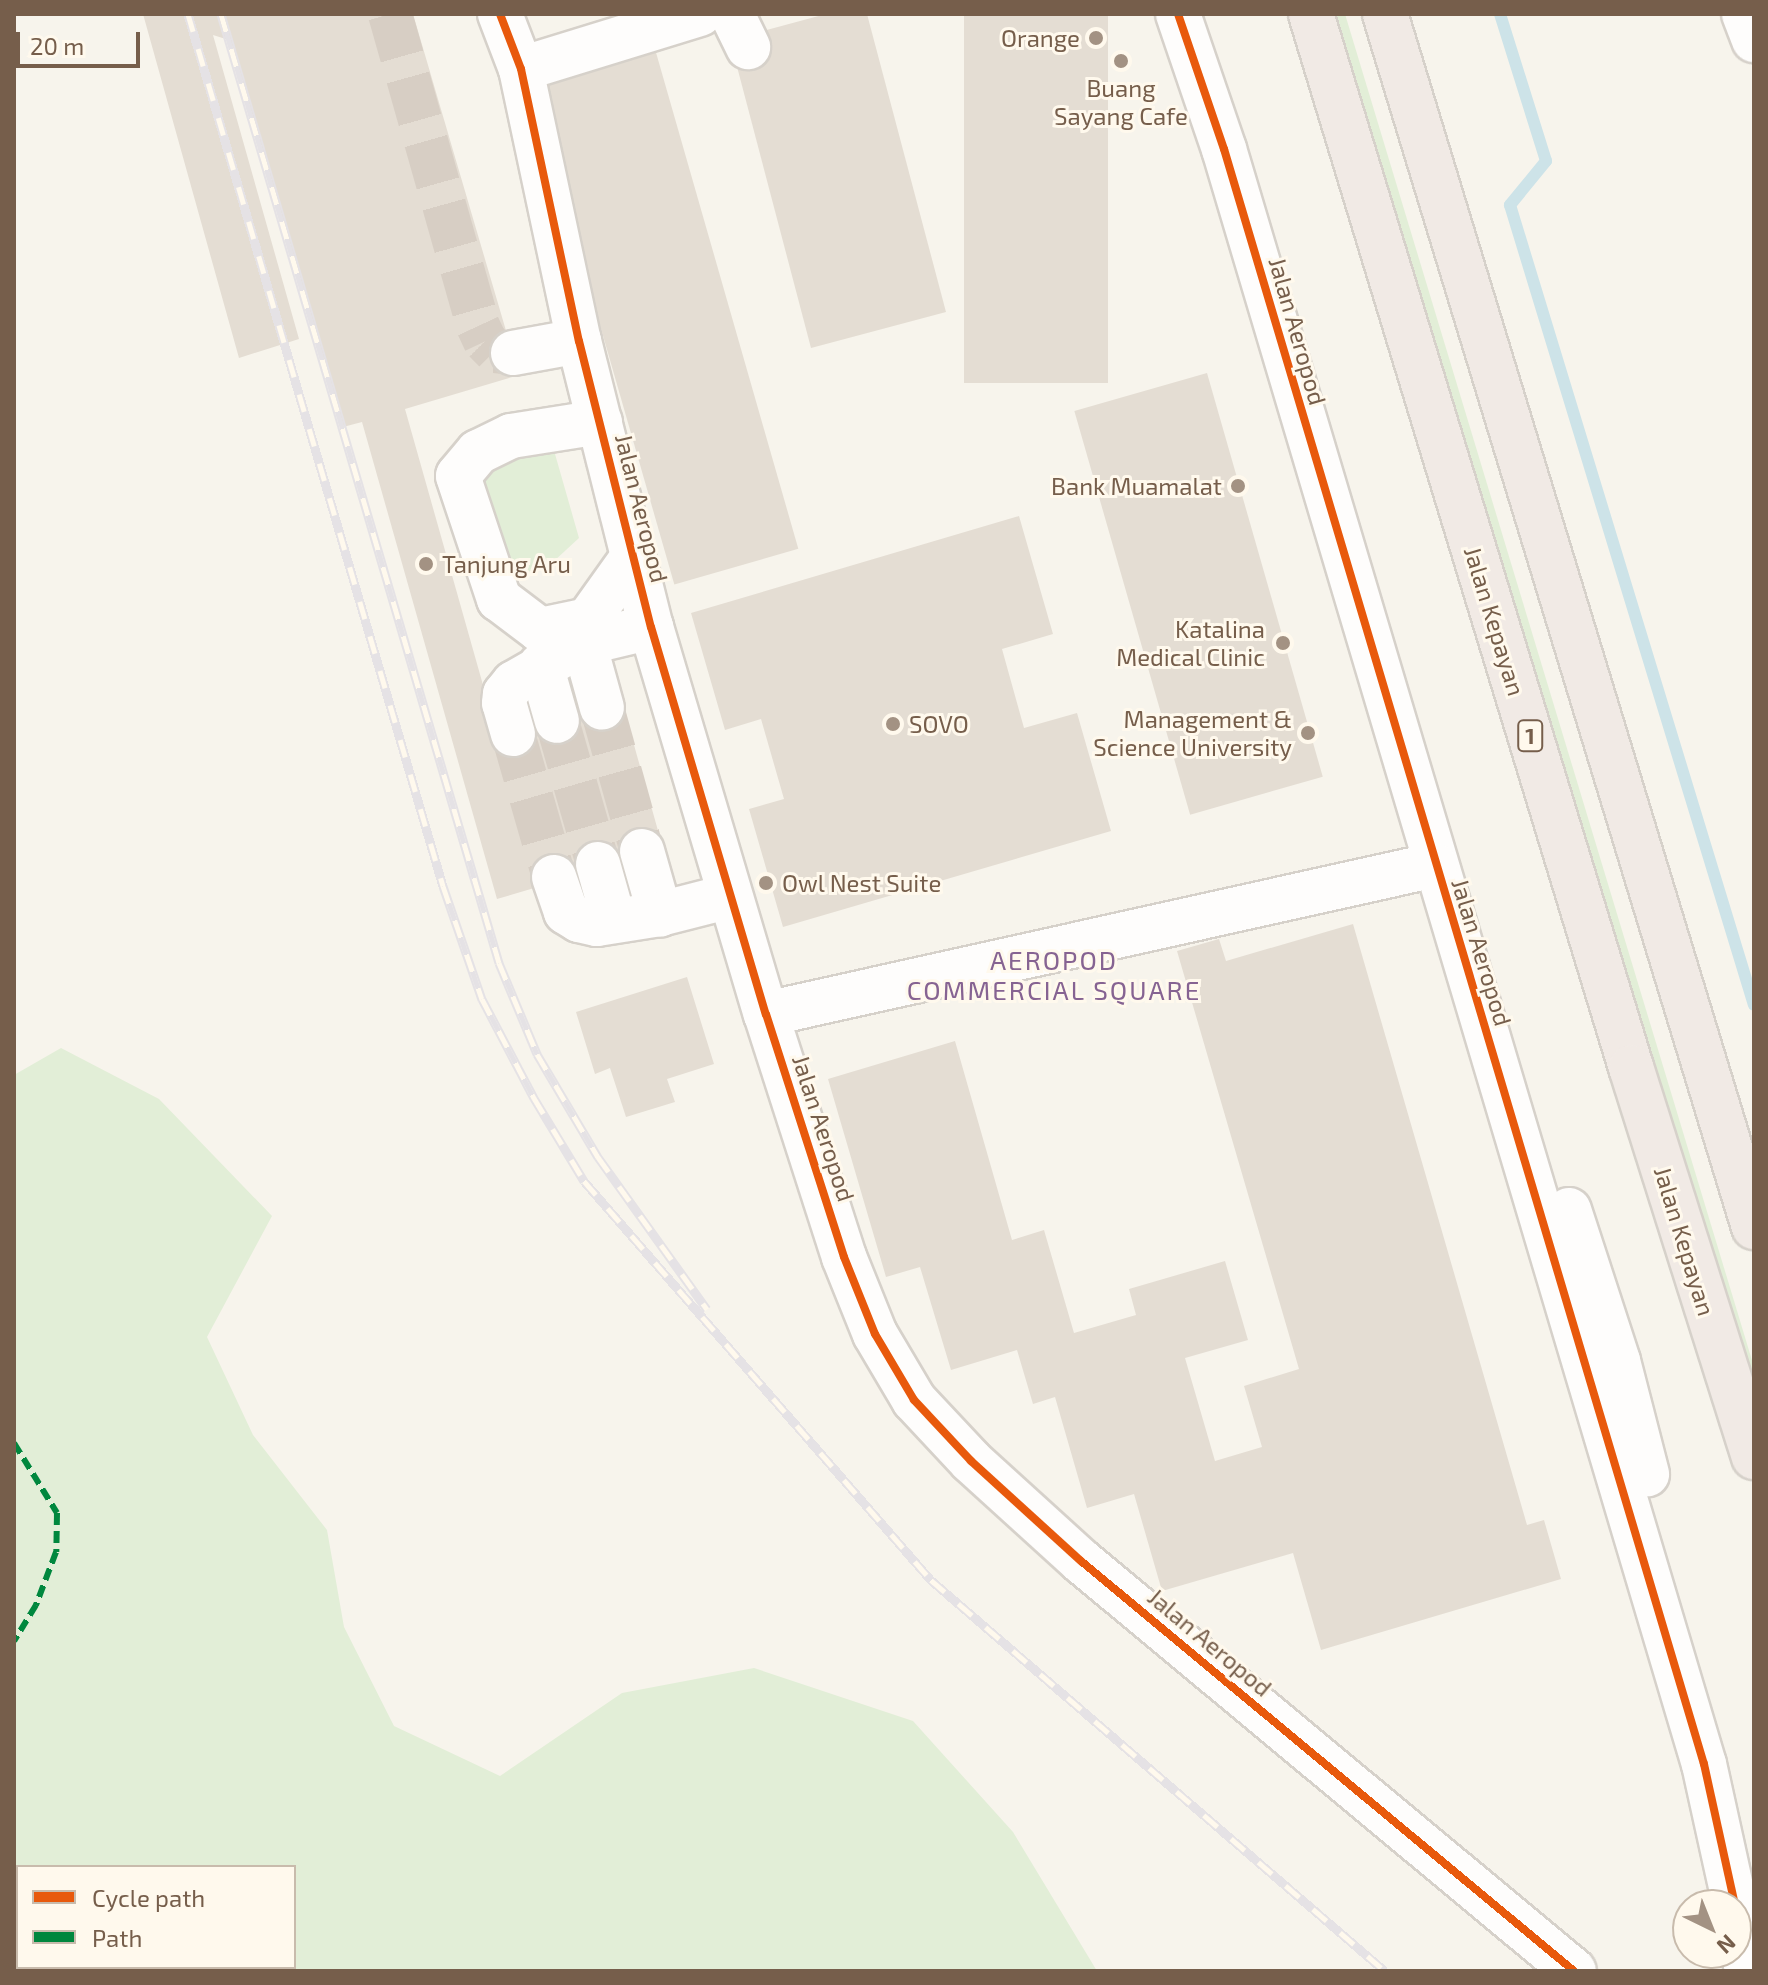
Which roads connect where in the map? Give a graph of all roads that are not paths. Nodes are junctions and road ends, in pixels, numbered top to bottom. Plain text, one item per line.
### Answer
1 (500, 14) edge
2 (700, 14) edge
3 (1178, 14) edge
4 (1311, 14) edge
5 (1385, 14) edge
6 (1744, 14) edge
7 (1754, 40) edge
8 (521, 69) junction
9 (579, 341) junction
10 (513, 353) tunnel mouth
11 (600, 422) junction
12 (633, 557) junction
13 (651, 627) junction
14 (584, 643) junction
15 (541, 665) junction
16 (602, 708) tunnel mouth
17 (557, 721) tunnel mouth
18 (513, 734) tunnel mouth
19 (642, 851) tunnel mouth
20 (598, 864) tunnel mouth
21 (1435, 865) junction
22 (554, 877) tunnel mouth
23 (730, 896) junction
24 (660, 914) junction
25 (614, 921) junction
26 (766, 1014) junction
27 (1754, 1227) edge
28 (1754, 1457) edge
29 (1732, 1889) edge
30 (1574, 1971) edge

1 - 8 street, Jalan Aeropod
2 - 8 street
3 - 21 street, Jalan Aeropod
4 - 28 highway, Jalan Kepayan / 1
5 - 27 highway
6 - 7 street
8 - 9 street, Jalan Aeropod
9 - 10 street
9 - 11 street, Jalan Aeropod
11 - 12 street, Jalan Aeropod
11 - 12 street
12 - 13 street, Jalan Aeropod
13 - 14 street
13 - 23 street, Jalan Aeropod
14 - 15 street
14 - 16 street
15 - 17 street
15 - 18 street
19 - 24 street
20 - 25 street
21 - 26 street
21 - 29 street, Jalan Aeropod
22 - 25 street
23 - 24 street
23 - 26 street, Jalan Aeropod
24 - 25 street
26 - 30 street, Jalan Aeropod

